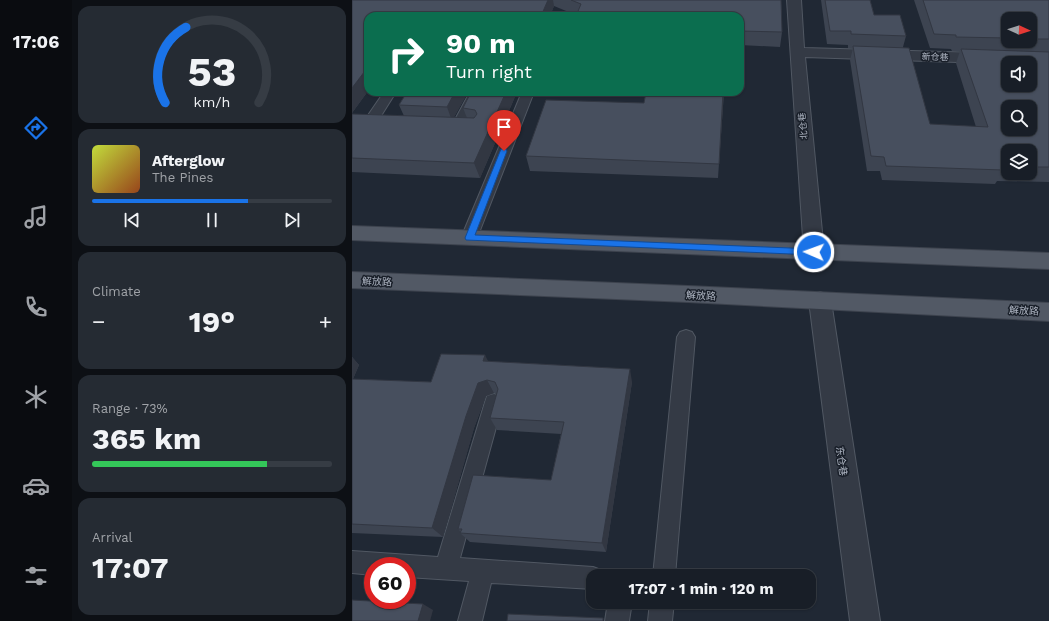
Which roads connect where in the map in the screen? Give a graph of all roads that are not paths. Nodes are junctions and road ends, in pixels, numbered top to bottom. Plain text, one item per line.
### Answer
1 (794, 0) edge
2 (797, 52) junction
3 (1049, 60) edge
4 (387, 96) edge
5 (474, 96) edge
6 (526, 96) edge
7 (384, 124) edge
8 (443, 127) edge
9 (458, 127) junction
10 (474, 128) edge
11 (352, 233) edge
12 (469, 238) junction
13 (814, 252) junction
14 (1049, 261) edge
15 (352, 280) edge
16 (820, 301) junction
17 (1049, 312) edge
18 (686, 337) dead end
19 (494, 402) edge
20 (352, 562) edge
21 (446, 568) junction
22 (665, 569) edge
23 (483, 570) junction
24 (586, 577) edge
25 (619, 609) edge
26 (661, 609) edge
27 (470, 621) edge
28 (618, 621) edge
29 (660, 621) edge
30 (865, 621) edge

1 - 2 street, 北仓巷
2 - 3 street, 新仓巷
2 - 13 street, 北仓巷
4 - 7 lane
5 - 9 lane
6 - 12 lane
8 - 9 lane
9 - 10 lane
11 - 12 main road
12 - 13 main road
13 - 14 main road
15 - 16 main road, 解放路
16 - 17 main road, 解放路
16 - 30 street, 东仓巷
18 - 22 lane
19 - 21 lane
20 - 21 lane
21 - 23 lane
23 - 24 lane
23 - 27 lane
25 - 28 lane
26 - 29 lane

